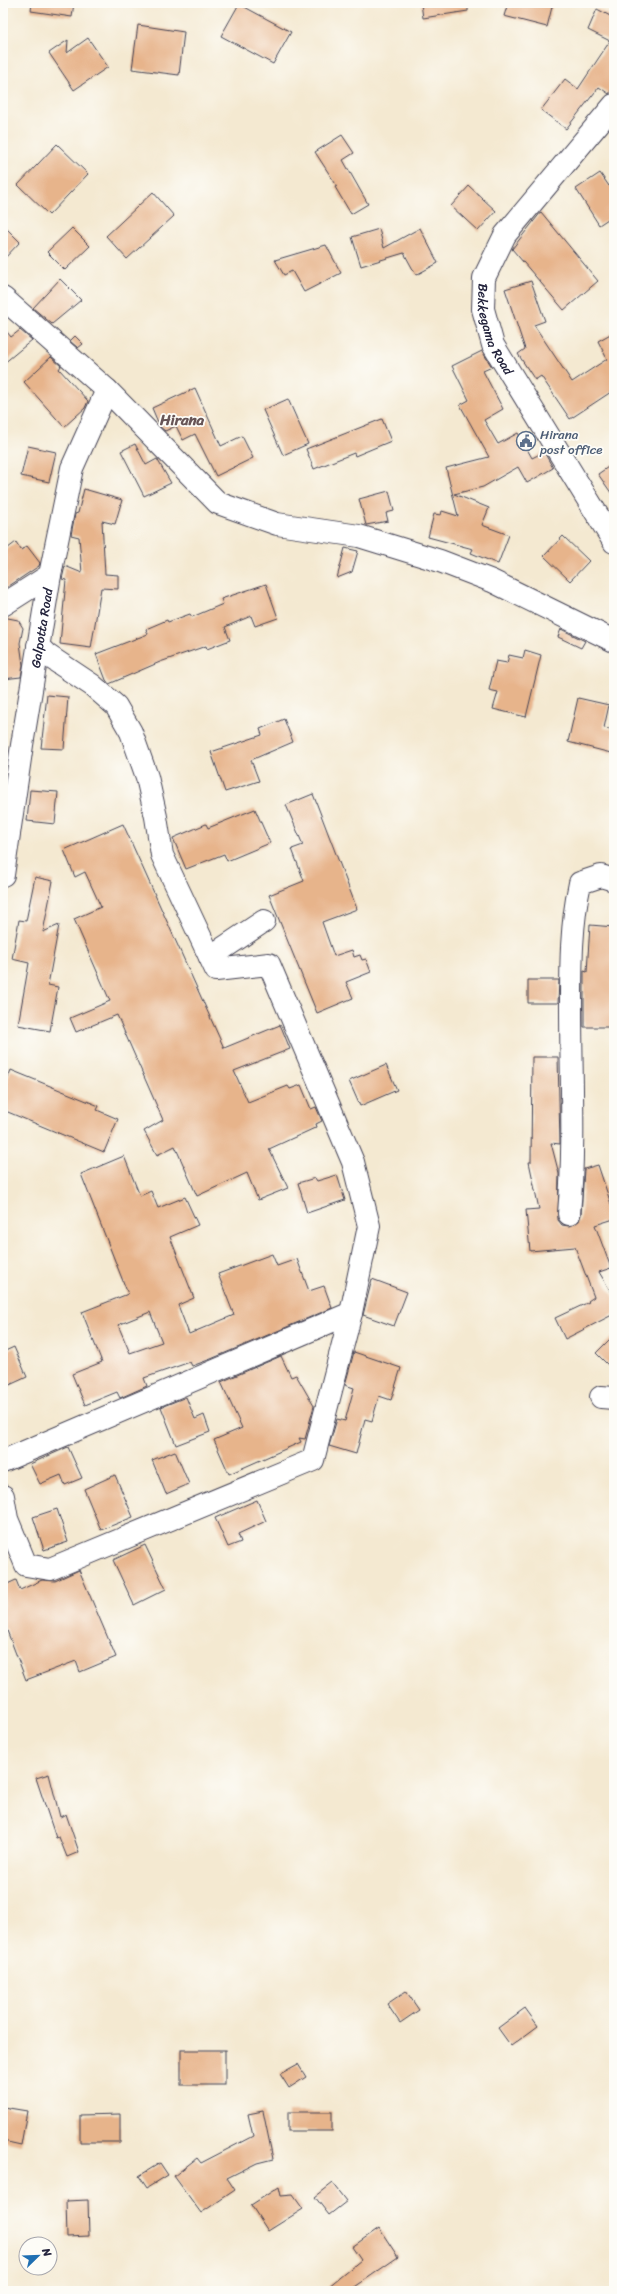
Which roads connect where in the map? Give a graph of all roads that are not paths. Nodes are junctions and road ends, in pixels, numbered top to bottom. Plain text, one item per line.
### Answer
1 (614, 105) edge
2 (3, 298) edge
3 (107, 390) junction
4 (614, 542) edge
5 (50, 575) junction
6 (3, 605) edge
7 (614, 641) edge
8 (38, 646) junction
9 (22, 745) junction
10 (3, 759) edge
11 (3, 874) edge
12 (614, 880) edge
13 (264, 921) dead end
14 (210, 958) junction
15 (569, 1214) dead end
16 (351, 1313) junction
17 (3, 1461) edge
18 (3, 1496) edge

1 - 4 street, Bekkegama Road
2 - 3 street
3 - 5 street, Galpotta Road
3 - 7 street
5 - 6 street
5 - 8 street, Galpotta Road
8 - 9 street, Galpotta Road
8 - 14 street
9 - 10 street
9 - 11 street, Galpotta Road
12 - 15 street
13 - 14 street
14 - 16 street
16 - 17 street
16 - 18 street

